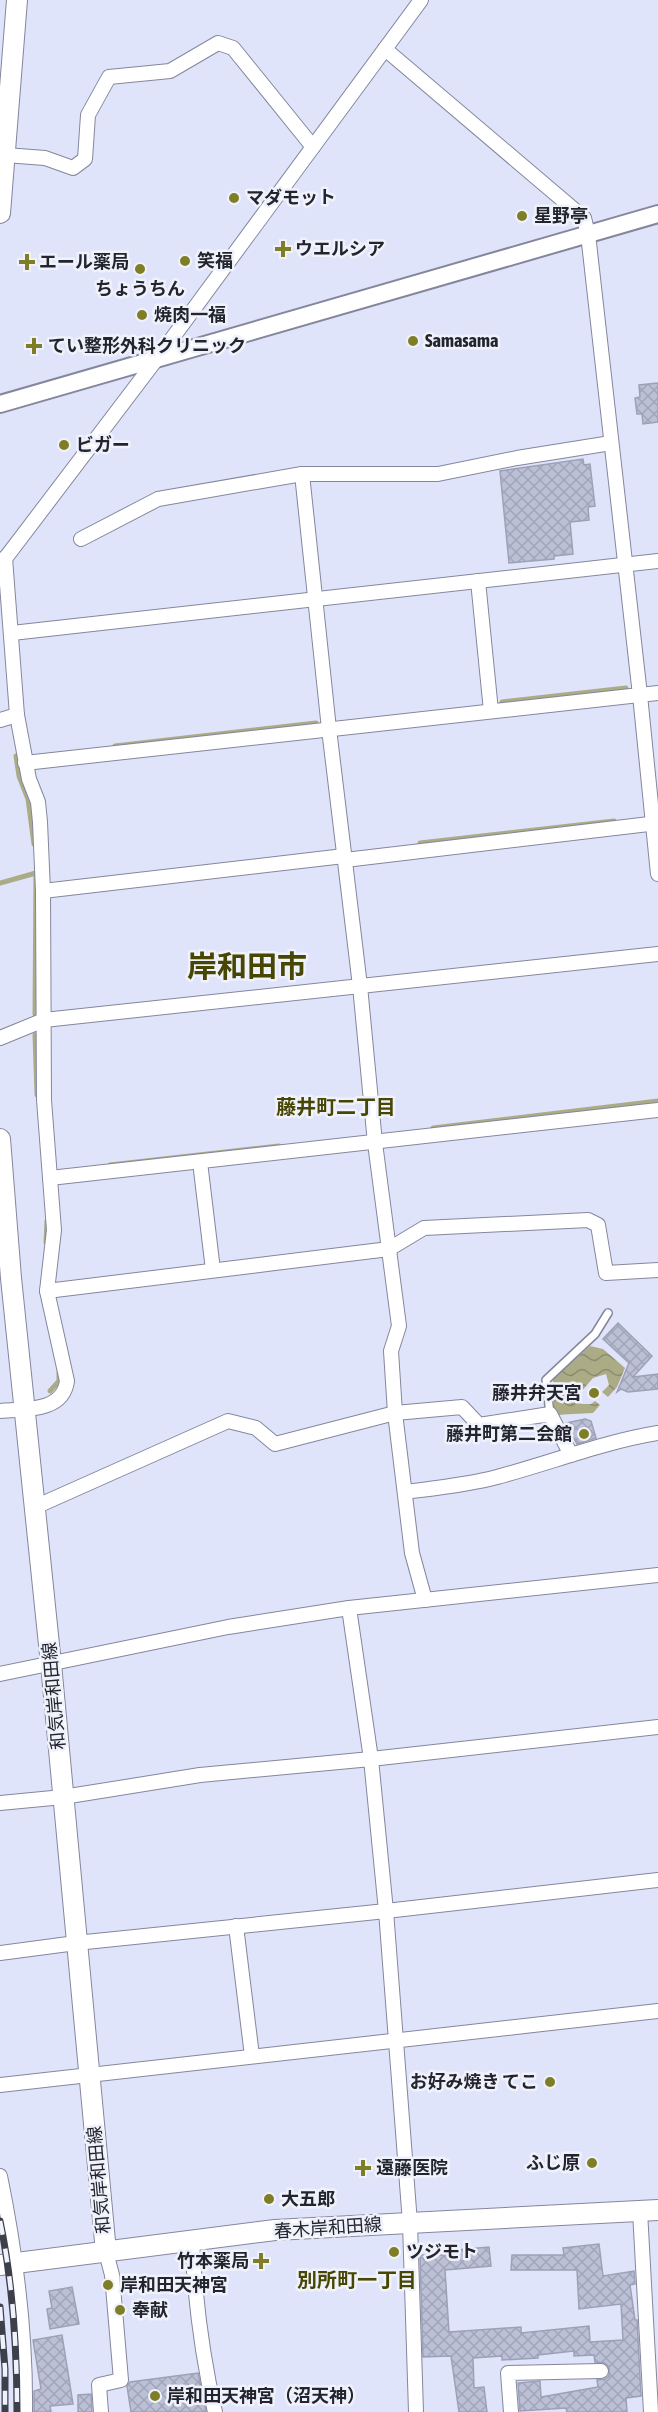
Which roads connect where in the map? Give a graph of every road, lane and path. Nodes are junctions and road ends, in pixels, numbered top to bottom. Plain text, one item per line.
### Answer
1 (17, 0) edge
2 (421, 0) edge
3 (385, 49) junction
4 (313, 147) junction
5 (5, 155) junction
6 (0, 204) edge
7 (658, 214) edge
8 (588, 234) junction
9 (157, 359) junction
10 (0, 404) edge
11 (611, 443) junction
12 (302, 474) junction
13 (81, 539) dead end
14 (3, 561) edge
15 (658, 561) edge
16 (624, 565) junction
17 (478, 581) junction
18 (315, 598) junction
19 (12, 633) junction
20 (658, 693) edge
21 (640, 695) junction
22 (491, 711) junction
23 (17, 715) junction
24 (0, 720) edge
25 (329, 729) junction
26 (25, 763) junction
27 (656, 823) edge
28 (345, 858) junction
29 (658, 874) edge
30 (43, 891) junction
31 (658, 954) edge
32 (360, 986) junction
33 (44, 1020) junction
34 (0, 1038) edge
35 (658, 1110) edge
36 (0, 1140) edge
37 (375, 1143) junction
38 (200, 1162) junction
39 (50, 1178) junction
40 (389, 1249) junction
41 (213, 1270) junction
42 (658, 1270) edge
43 (47, 1291) junction
44 (608, 1313) dead end
45 (24, 1409) junction
46 (0, 1411) edge
47 (395, 1413) junction
48 (550, 1414) junction
49 (658, 1432) edge
50 (571, 1455) junction
51 (405, 1492) junction
52 (35, 1508) junction
53 (658, 1575) edge
54 (425, 1600) junction
55 (349, 1608) junction
56 (51, 1664) junction
57 (0, 1674) edge
58 (658, 1727) edge
59 (371, 1759) junction
60 (63, 1797) junction
61 (0, 1803) edge
62 (658, 1880) edge
63 (386, 1911) junction
64 (236, 1926) junction
65 (76, 1943) junction
66 (0, 1953) edge
67 (658, 2011) edge
68 (396, 2040) junction
69 (252, 2056) junction
70 (88, 2074) junction
71 (0, 2085) edge
72 (0, 2176) edge
73 (649, 2211) edge
74 (410, 2223) junction
75 (192, 2241) junction
76 (106, 2252) junction
77 (8, 2264) edge
78 (652, 2336) edge
79 (601, 2371) dead end
80 (26, 2412) edge
81 (101, 2412) edge
82 (216, 2412) edge
83 (416, 2412) edge
84 (511, 2412) edge
85 (651, 2412) edge

1 - 5 main road
2 - 3 street
3 - 4 street
3 - 8 street
4 - 5 street
4 - 9 street
5 - 6 main road
7 - 8 street
8 - 9 street
8 - 11 street
9 - 10 street
9 - 14 street
11 - 12 street
11 - 16 street
12 - 13 street
12 - 18 street
14 - 19 street
15 - 16 street
16 - 17 street
16 - 21 street
17 - 18 street
17 - 22 street
18 - 19 street
18 - 25 street
19 - 23 street
20 - 21 street
21 - 22 street
21 - 27 street
22 - 25 street
23 - 24 street
23 - 26 street
25 - 26 street
25 - 28 street
26 - 30 street
27 - 28 street
27 - 29 street
28 - 30 street
28 - 32 street
30 - 33 street
31 - 32 street
32 - 33 street
32 - 37 street
33 - 34 street
33 - 39 street
35 - 37 street
36 - 45 main road, 和気岸和田線
37 - 38 street
37 - 40 street
38 - 39 street
38 - 41 street
39 - 43 street
40 - 41 street
40 - 42 street
40 - 47 street
41 - 43 street
43 - 45 street
44 - 48 lane
45 - 46 street
45 - 52 main road, 和気岸和田線
47 - 48 street
47 - 51 street
47 - 52 street
48 - 50 street
49 - 50 street
50 - 51 street
51 - 54 street
52 - 56 main road, 和気岸和田線
53 - 54 street
54 - 55 street
55 - 56 street
55 - 59 street
56 - 57 street
56 - 60 main road, 和気岸和田線
58 - 59 street
59 - 60 street
59 - 63 street
60 - 61 street
60 - 65 main road, 和気岸和田線
62 - 63 street
63 - 64 street
63 - 68 street
64 - 65 street
64 - 69 street
65 - 66 street
65 - 70 main road, 和気岸和田線
67 - 68 street
68 - 69 street
68 - 74 street
69 - 70 street
70 - 71 street
70 - 76 main road, 和気岸和田線
72 - 77 street
73 - 74 main road, 春木岸和田線
73 - 78 street
74 - 75 main road, 春木岸和田線
74 - 83 street
75 - 76 main road, 春木岸和田線
75 - 82 street
76 - 77 main road, 春木岸和田線
76 - 81 street
77 - 80 street
78 - 85 street
79 - 84 street

